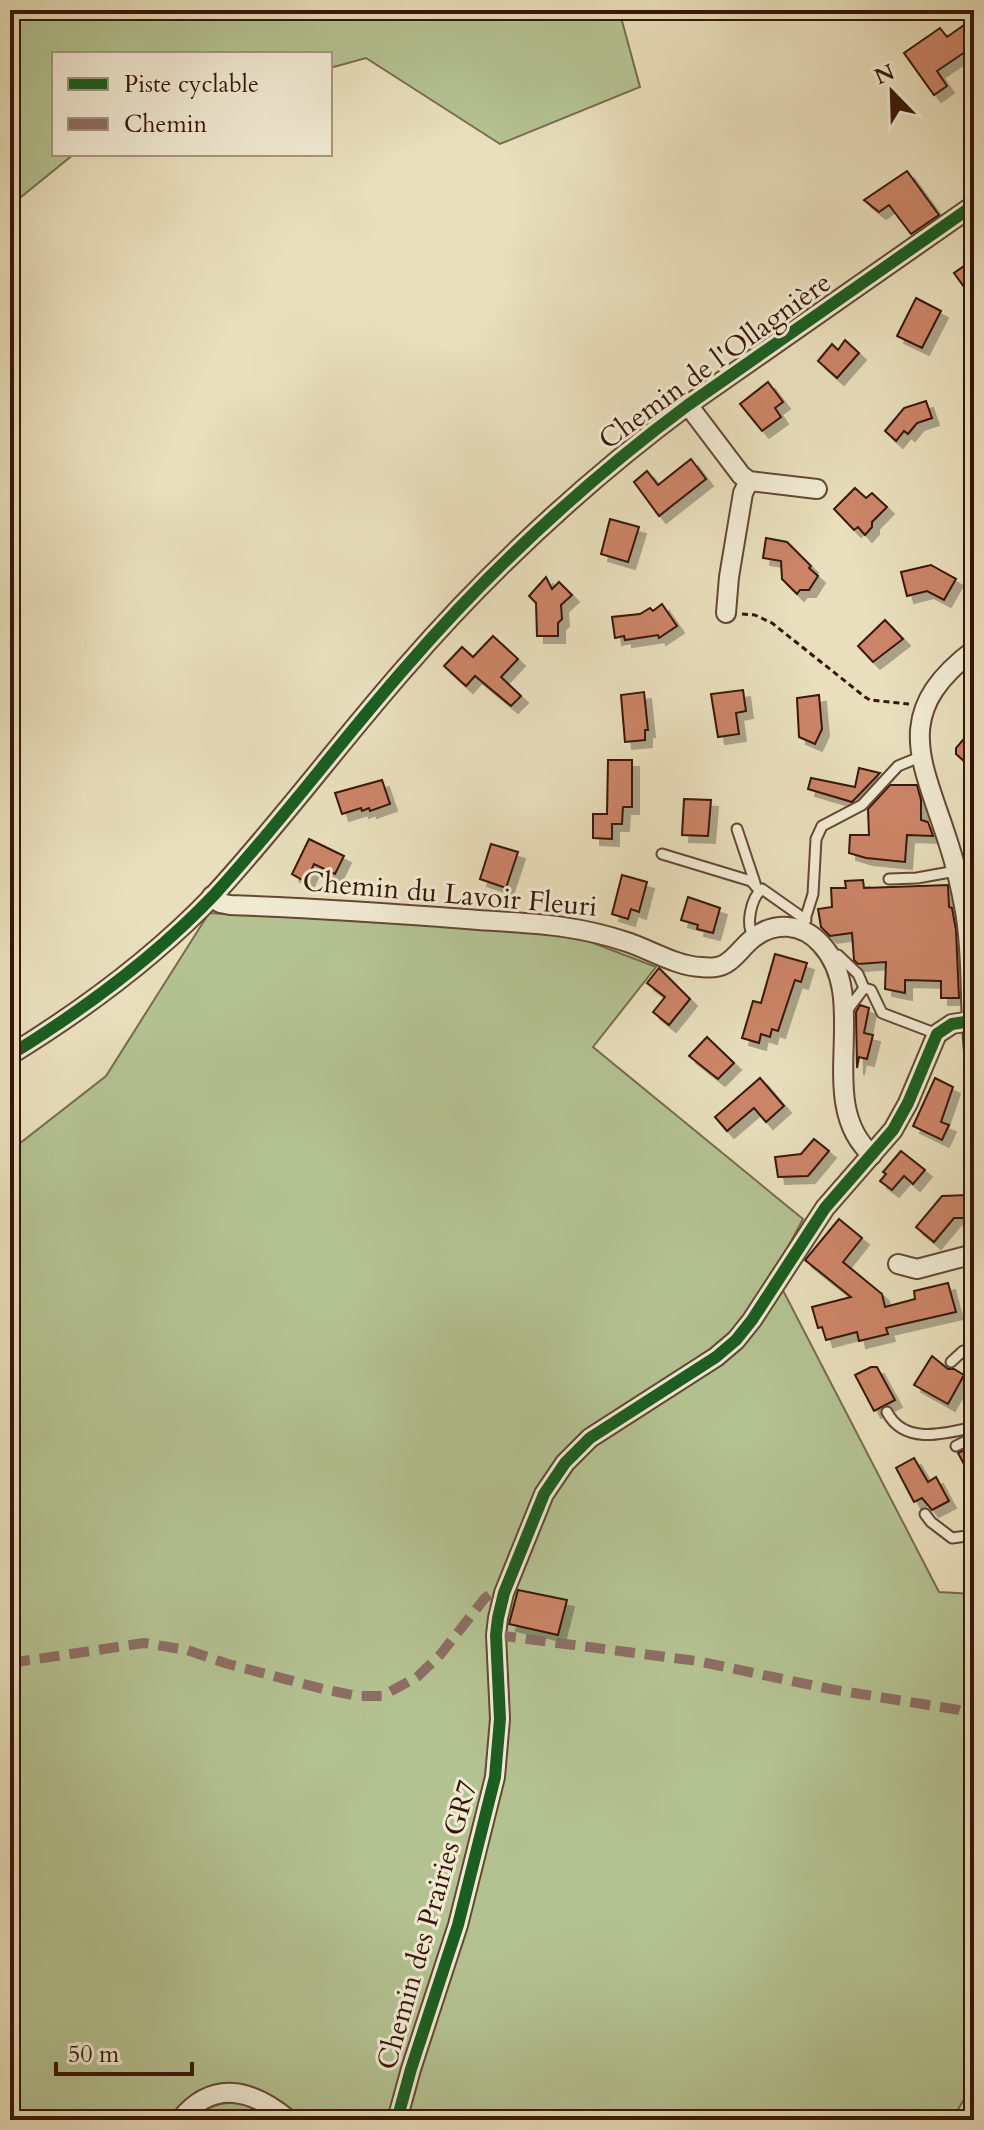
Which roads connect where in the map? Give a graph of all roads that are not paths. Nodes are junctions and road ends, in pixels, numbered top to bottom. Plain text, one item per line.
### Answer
1 (974, 60) edge
2 (974, 78) edge
3 (974, 205) edge
4 (688, 405) junction
5 (749, 481) junction
6 (817, 489) dead end
7 (726, 613) road end
8 (974, 650) edge
9 (920, 757) junction
10 (737, 829) dead end
11 (662, 854) dead end
12 (956, 871) junction
13 (889, 879) dead end
14 (757, 887) junction
15 (212, 896) junction
16 (804, 924) junction
17 (754, 937) junction
18 (830, 956) junction
19 (864, 988) junction
20 (843, 1010) junction
21 (971, 1021) junction
22 (937, 1034) junction
23 (974, 1051) edge
24 (10, 1055) edge
25 (872, 1155) junction
26 (974, 1254) edge
27 (898, 1264) dead end
28 (974, 1351) edge
29 (951, 1362) dead end
30 (887, 1412) dead end
31 (974, 1427) edge
32 (974, 1437) edge
33 (956, 1446) dead end
34 (925, 1514) dead end
35 (974, 1535) edge
36 (180, 2120) edge
37 (289, 2120) edge
38 (397, 2120) edge

1 - 2 lane
3 - 4 street, Chemin de l'Ollagnière
4 - 5 street
4 - 15 street, Chemin de l'Ollagnière
5 - 6 street
5 - 7 street
8 - 9 street
9 - 12 street
9 - 16 lane
10 - 14 lane
11 - 14 lane
12 - 13 lane
12 - 21 street
14 - 16 lane
14 - 17 lane
15 - 17 street, Chemin du Lavoir Fleuri
15 - 24 street, Chemin de l'Ollagnière
16 - 17 street, Chemin du Lavoir Fleuri
16 - 18 street
18 - 19 lane
18 - 20 street
19 - 20 lane
19 - 22 lane
20 - 25 street
21 - 22 street
21 - 23 street
22 - 25 street, Chemin des Prairies GR7
25 - 38 street, Chemin des Prairies GR7
26 - 27 street
28 - 29 lane
30 - 31 lane
32 - 33 lane
34 - 35 lane
36 - 37 street

